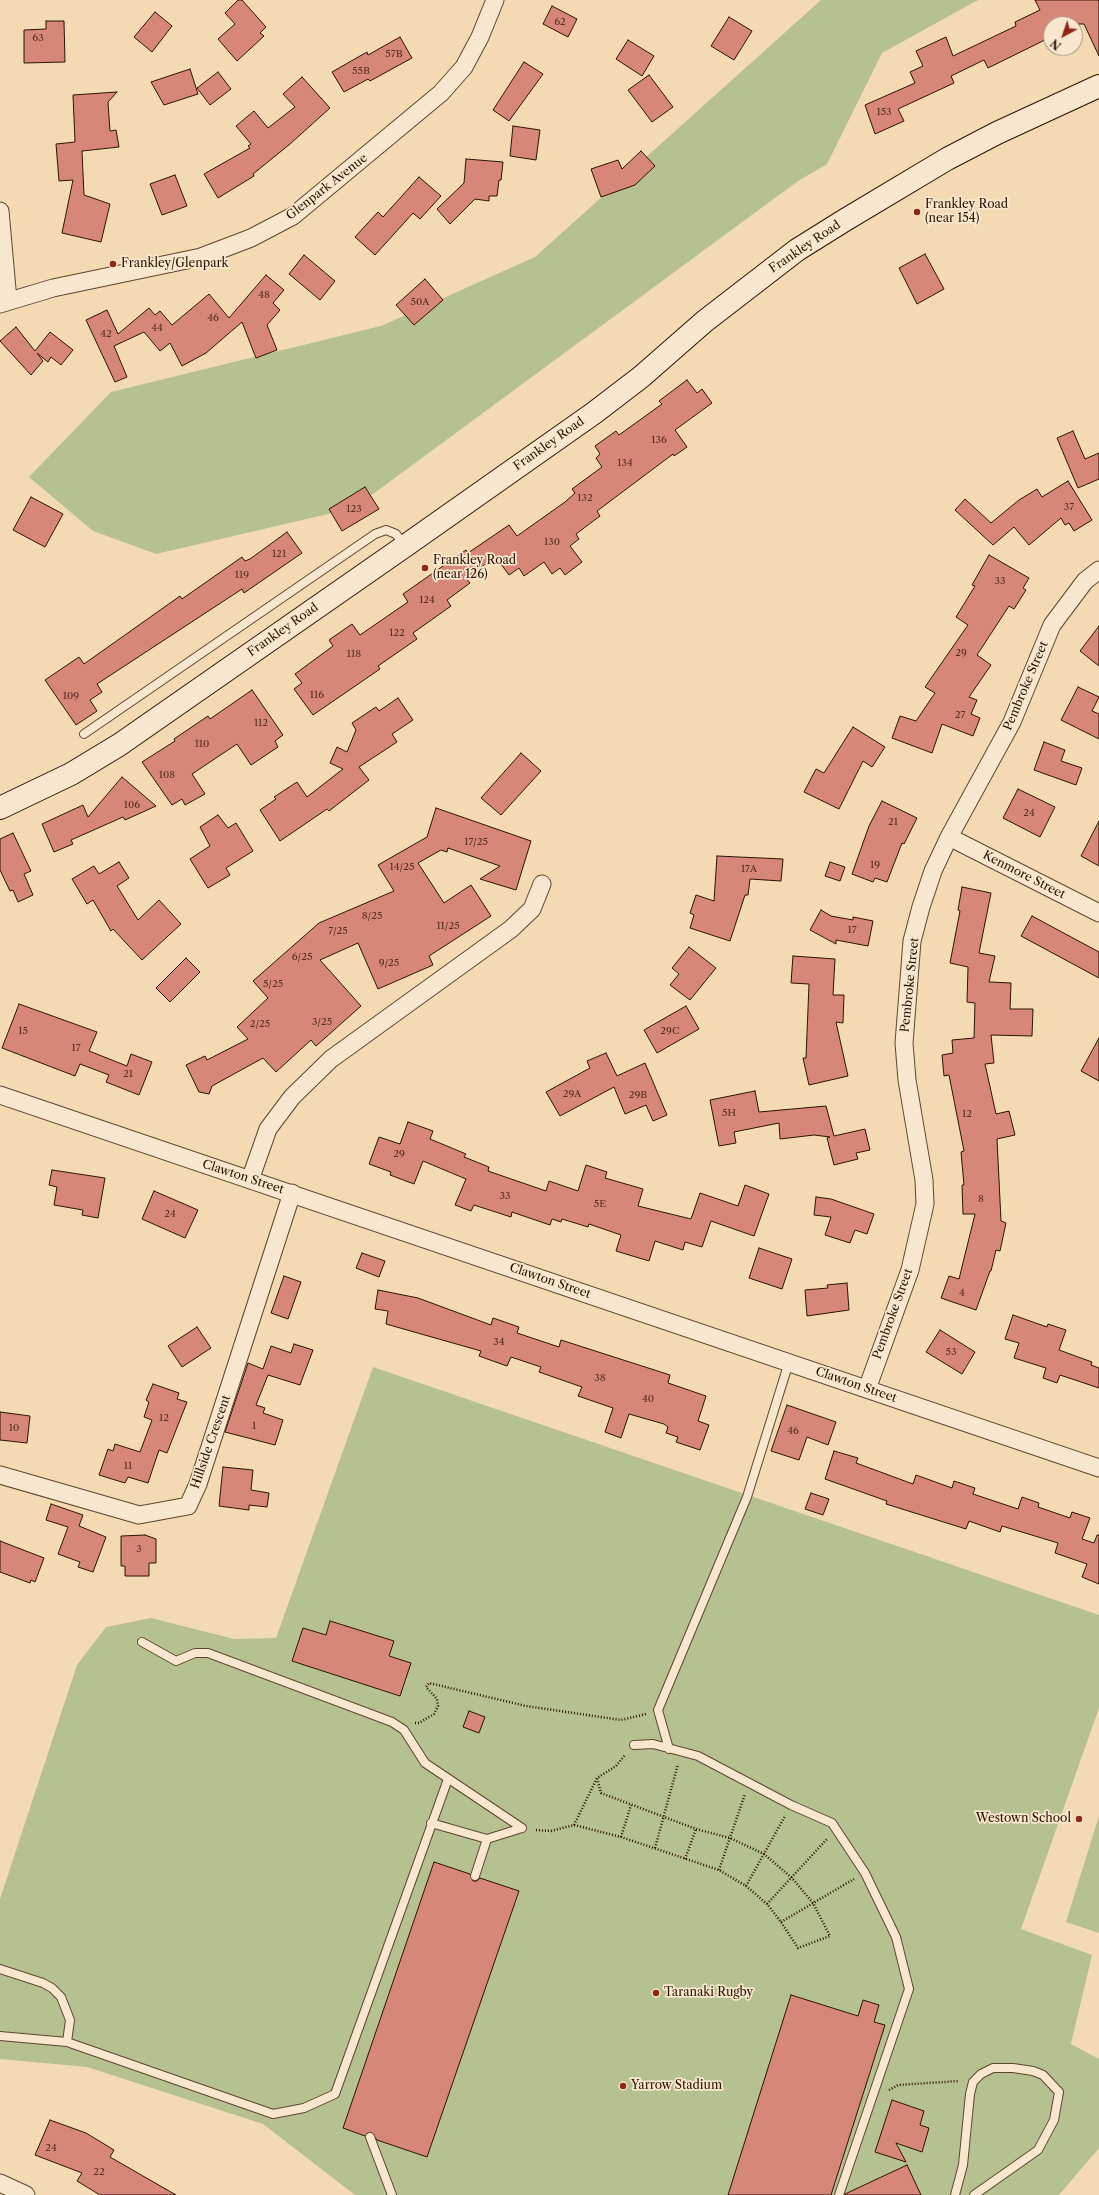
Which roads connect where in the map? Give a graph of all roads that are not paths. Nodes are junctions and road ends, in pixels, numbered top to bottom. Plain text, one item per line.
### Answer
1 (495, 0) edge
2 (1099, 86) edge
3 (0, 211) edge
4 (4, 302) edge
5 (405, 546) junction
6 (1099, 570) edge
7 (84, 734) dead end
8 (0, 808) edge
9 (949, 837) junction
10 (542, 884) dead end
11 (1099, 913) edge
12 (0, 1095) edge
13 (250, 1180) junction
14 (292, 1193) junction
15 (789, 1362) junction
16 (867, 1389) junction
17 (1099, 1468) edge
18 (0, 1475) edge
19 (142, 1642) dead end
20 (634, 1745) road end
21 (669, 1749) junction
22 (448, 1779) junction
23 (431, 1823) junction
24 (487, 1839) junction
25 (476, 1876) dead end
26 (0, 1969) edge
27 (0, 2036) edge
28 (67, 2042) junction
29 (370, 2137) dead end
30 (0, 2183) edge
31 (26, 2195) edge
32 (392, 2195) edge
33 (839, 2195) edge
34 (955, 2195) edge
35 (974, 2195) edge

1 - 4 street, Glenpark Avenue
2 - 5 street, Frankley Road
3 - 4 street
5 - 7 lane
5 - 8 street, Frankley Road
6 - 9 street, Pembroke Street
9 - 11 street, Kenmore Street
9 - 16 street, Pembroke Street
10 - 13 street
12 - 13 street, Clawton Street
13 - 14 street, Clawton Street
14 - 15 street, Clawton Street
14 - 18 street, Hillside Crescent
15 - 16 street, Clawton Street
15 - 21 lane
16 - 17 street, Clawton Street
19 - 22 lane
20 - 21 lane
21 - 33 lane
22 - 23 lane
22 - 24 lane
23 - 24 lane
23 - 28 lane
24 - 25 lane
26 - 28 lane
27 - 28 lane
29 - 32 lane
30 - 31 street
34 - 35 lane

